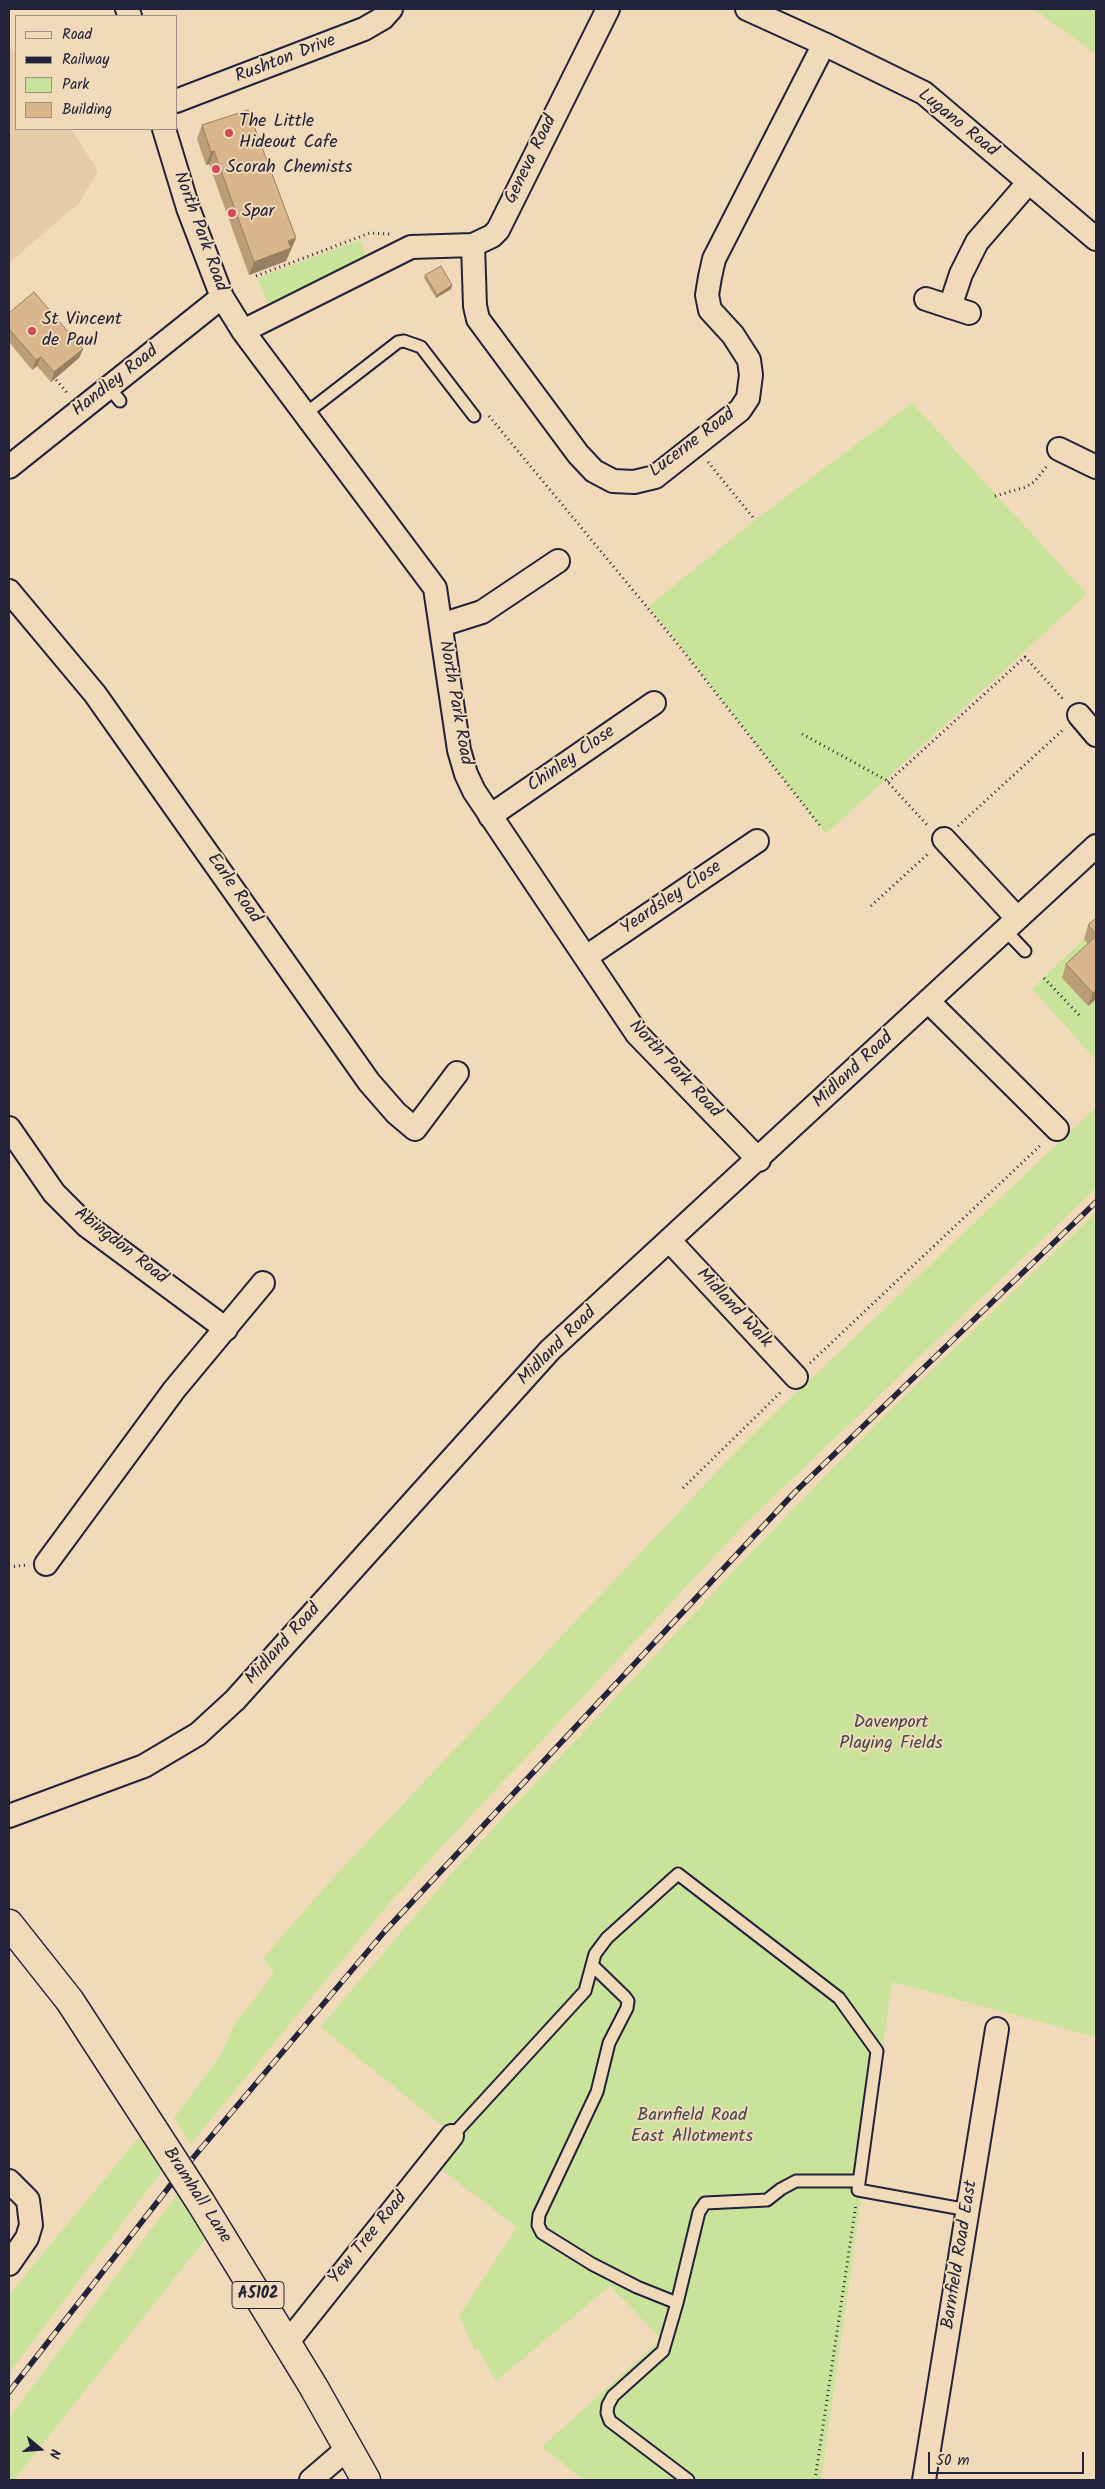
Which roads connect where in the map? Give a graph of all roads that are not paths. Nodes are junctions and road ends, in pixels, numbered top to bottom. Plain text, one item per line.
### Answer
1 (391, 9) edge
2 (608, 9) edge
3 (747, 9) edge
4 (824, 44) junction
5 (178, 100) edge
6 (164, 130) edge
7 (1028, 183) junction
8 (1096, 239) edge
9 (473, 245) junction
10 (222, 297) junction
11 (926, 299) dead end
12 (243, 331) junction
13 (305, 414) junction
14 (474, 416) road end
15 (1059, 449) road end
16 (9, 466) edge
17 (1096, 467) edge
18 (558, 561) dead end
19 (9, 591) edge
20 (441, 625) junction
21 (654, 703) dead end
22 (1079, 716) road end
23 (1096, 735) edge
24 (490, 816) junction
25 (943, 840) road end
26 (758, 842) dead end
27 (1096, 846) edge
28 (1011, 924) junction
29 (1025, 951) dead end
30 (586, 957) junction
31 (928, 1001) junction
32 (457, 1073) dead end
33 (9, 1128) edge
34 (1057, 1129) road end
35 (759, 1160) junction
36 (670, 1242) junction
37 (263, 1283) dead end
38 (226, 1329) junction
39 (796, 1377) road end
40 (46, 1564) dead end
41 (9, 1816) edge
42 (9, 1924) edge
43 (592, 1965) junction
44 (997, 2029) dead end
45 (452, 2136) joint
46 (9, 2181) edge
47 (859, 2186) junction
48 (968, 2210) junction
49 (9, 2264) edge
50 (677, 2303) junction
51 (287, 2342) junction
52 (347, 2449) junction
53 (311, 2480) edge
54 (366, 2480) edge
55 (688, 2480) edge
56 (924, 2480) edge

1 - 5 street, Rushton Drive
2 - 9 street, Geneva Road
3 - 4 street, Lugano Road
4 - 7 street, Lugano Road
4 - 9 street, Lucerne Road
6 - 10 street, North Park Road
7 - 8 street, Lugano Road
7 - 11 street
9 - 12 street, Geneva Road
10 - 12 street, North Park Road
10 - 16 street, Handley Road
12 - 13 street, North Park Road
13 - 14 lane
13 - 20 street, North Park Road
15 - 17 street
18 - 20 street
19 - 32 street, Earle Road
20 - 24 street, North Park Road
21 - 24 street, Chinley Close
22 - 23 street
24 - 30 street, North Park Road
25 - 28 street
26 - 30 street, Yeardsley Close
27 - 28 street, Midland Road
28 - 29 lane
28 - 31 street, Midland Road
30 - 35 street, North Park Road
31 - 34 street
31 - 35 street, Midland Road
33 - 38 street, Abingdon Road
35 - 36 street, Midland Road
36 - 39 street, Midland Walk
36 - 41 street, Midland Road
37 - 38 street
38 - 40 street
42 - 51 main road, Bramhall Lane / A5102, bridge
43 - 45 lane
43 - 47 lane
43 - 50 lane
44 - 48 street, Barnfield Road East
45 - 51 street, Yew Tree Road
46 - 49 street
47 - 48 lane
47 - 50 lane
48 - 56 street, Barnfield Road East
50 - 55 lane
51 - 52 main road, Bramhall Lane / A5102
52 - 53 street
52 - 54 main road, Bramhall Lane / A5102

